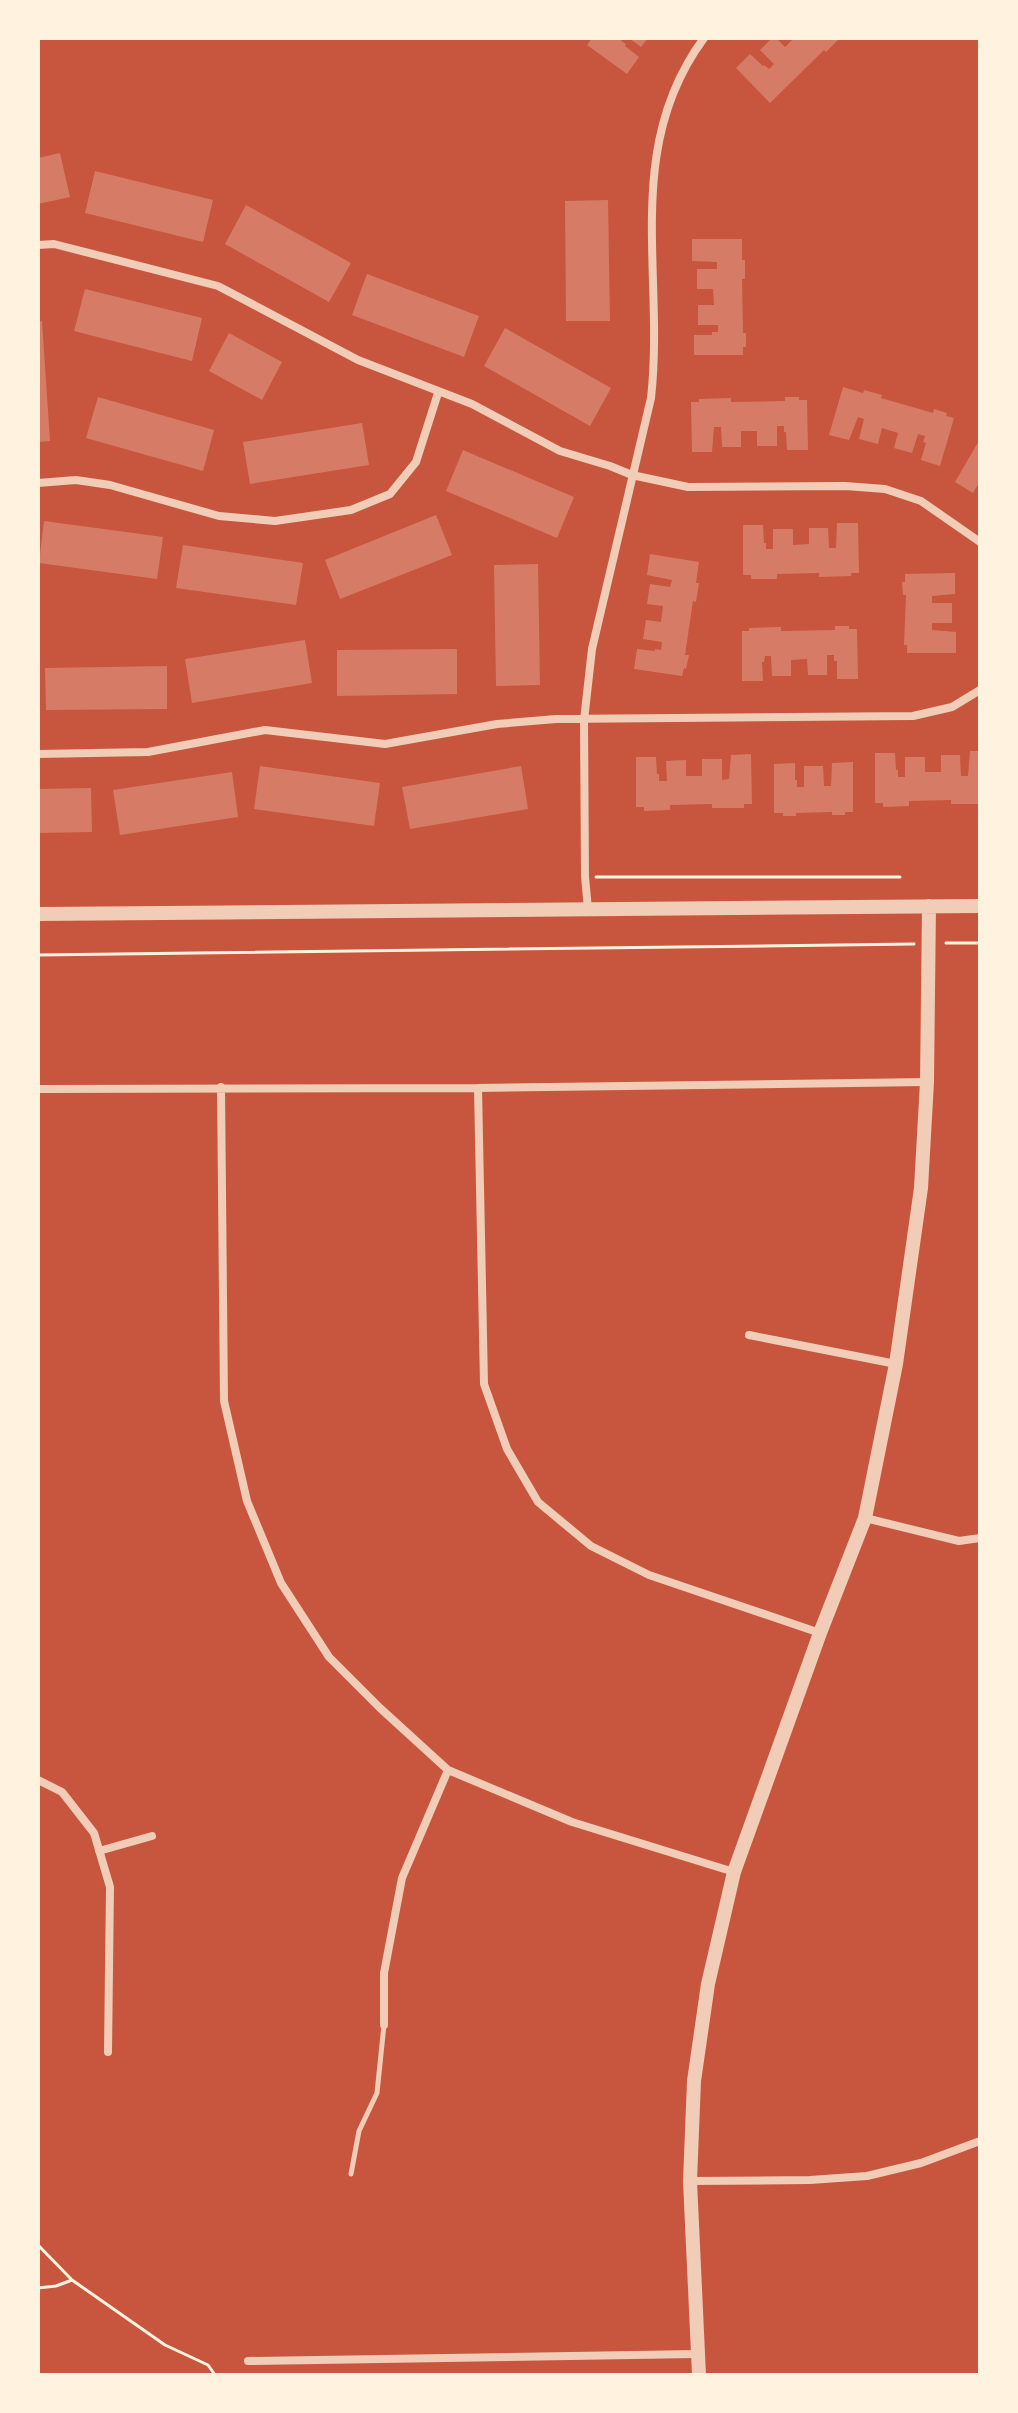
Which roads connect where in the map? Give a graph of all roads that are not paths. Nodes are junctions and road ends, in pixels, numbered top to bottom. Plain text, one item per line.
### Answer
1 (704, 38) edge
2 (38, 245) edge
3 (438, 393) junction
4 (632, 475) junction
5 (38, 483) edge
6 (980, 542) edge
7 (980, 690) edge
8 (584, 720) junction
9 (38, 754) edge
10 (929, 906) junction
11 (980, 906) edge
12 (588, 909) junction
13 (38, 914) edge
14 (927, 1082) junction
15 (221, 1087) junction
16 (478, 1088) junction
17 (38, 1089) edge
18 (749, 1335) dead end
19 (896, 1364) junction
20 (865, 1518) junction
21 (980, 1538) edge
22 (820, 1633) junction
23 (448, 1770) junction
24 (38, 1780) edge
25 (152, 1836) dead end
26 (99, 1851) junction
27 (734, 1872) junction
28 (384, 2025) joint
29 (108, 2052) dead end
30 (980, 2141) edge
31 (351, 2174) dead end
32 (690, 2181) junction
33 (696, 2354) junction
34 (248, 2361) dead end
35 (699, 2375) edge

1 - 4 street
2 - 3 street
3 - 4 street
3 - 5 street
4 - 6 street
4 - 8 street
7 - 8 street
8 - 9 street
8 - 12 street
10 - 11 street
10 - 12 street
10 - 14 street
12 - 13 street
14 - 16 street
14 - 19 street
15 - 16 street
15 - 17 street
15 - 23 street
16 - 22 street
18 - 19 street
19 - 20 street
20 - 21 street
20 - 22 street
22 - 27 street
23 - 27 street
23 - 28 street
24 - 26 street
25 - 26 street
26 - 29 street
27 - 32 street
28 - 31 lane
30 - 32 street
32 - 33 street
33 - 34 street
33 - 35 street

